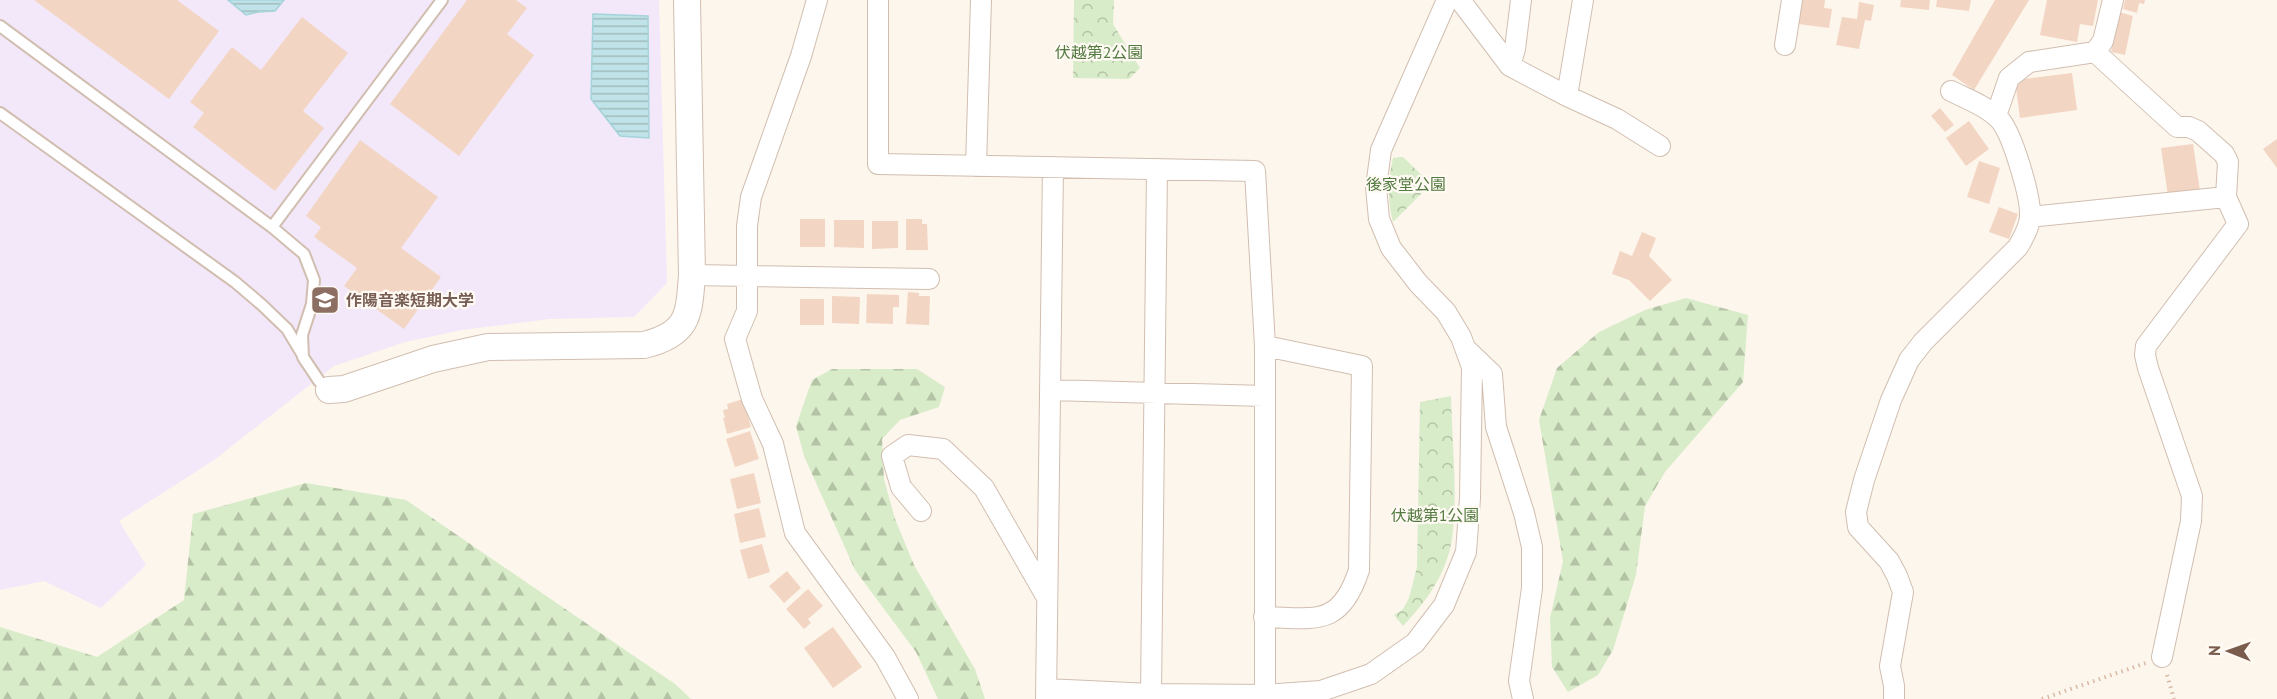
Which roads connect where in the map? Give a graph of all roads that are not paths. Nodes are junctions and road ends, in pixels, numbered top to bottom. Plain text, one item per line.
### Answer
1 (442, 0) edge
2 (687, 0) edge
3 (817, 0) edge
4 (878, 0) edge
5 (981, 0) edge
6 (1447, 0) edge
7 (1460, 0) edge
8 (1521, 0) edge
9 (1583, 0) edge
10 (1792, 0) edge
11 (2113, 0) edge
12 (0, 26) edge
13 (1785, 45) dead end
14 (2095, 52) junction
15 (1510, 66) junction
16 (1951, 91) dead end
17 (1567, 96) junction
18 (0, 113) edge
19 (1996, 116) junction
20 (1660, 146) dead end
21 (976, 166) junction
22 (1053, 167) junction
23 (1157, 169) junction
24 (2226, 197) junction
25 (2030, 216) junction
26 (272, 227) junction
27 (748, 274) junction
28 (692, 275) junction
29 (929, 279) dead end
30 (1265, 346) junction
31 (1465, 348) junction
32 (303, 357) junction
33 (329, 390) joint
34 (1050, 390) junction
35 (1154, 394) junction
36 (1264, 396) junction
37 (921, 511) dead end
38 (1047, 598) junction
39 (1264, 617) junction
40 (2162, 657) road end
41 (1046, 694) edge
42 (1151, 694) junction
43 (1265, 695) junction
44 (908, 699) edge
45 (1524, 699) edge
46 (1894, 699) edge

1 - 26 lane
2 - 28 street
3 - 27 street
4 - 21 street
5 - 21 street
6 - 31 street
7 - 15 street
8 - 15 street
9 - 17 street
10 - 13 street
11 - 14 street
12 - 26 lane
14 - 19 street
14 - 24 street
15 - 17 street
16 - 19 street
17 - 20 street
18 - 32 lane
19 - 25 street
21 - 22 street
22 - 23 street
22 - 34 street
23 - 30 street
23 - 35 street
24 - 25 street
24 - 40 street
25 - 46 street
26 - 32 lane
27 - 28 street
27 - 29 street
27 - 44 street
28 - 33 street
30 - 36 street
30 - 39 street
31 - 43 street
31 - 45 street
32 - 33 lane
34 - 35 street
34 - 38 street
35 - 36 street
35 - 42 street
36 - 39 street
37 - 38 street
38 - 41 street
39 - 43 street
41 - 42 street
42 - 43 street

